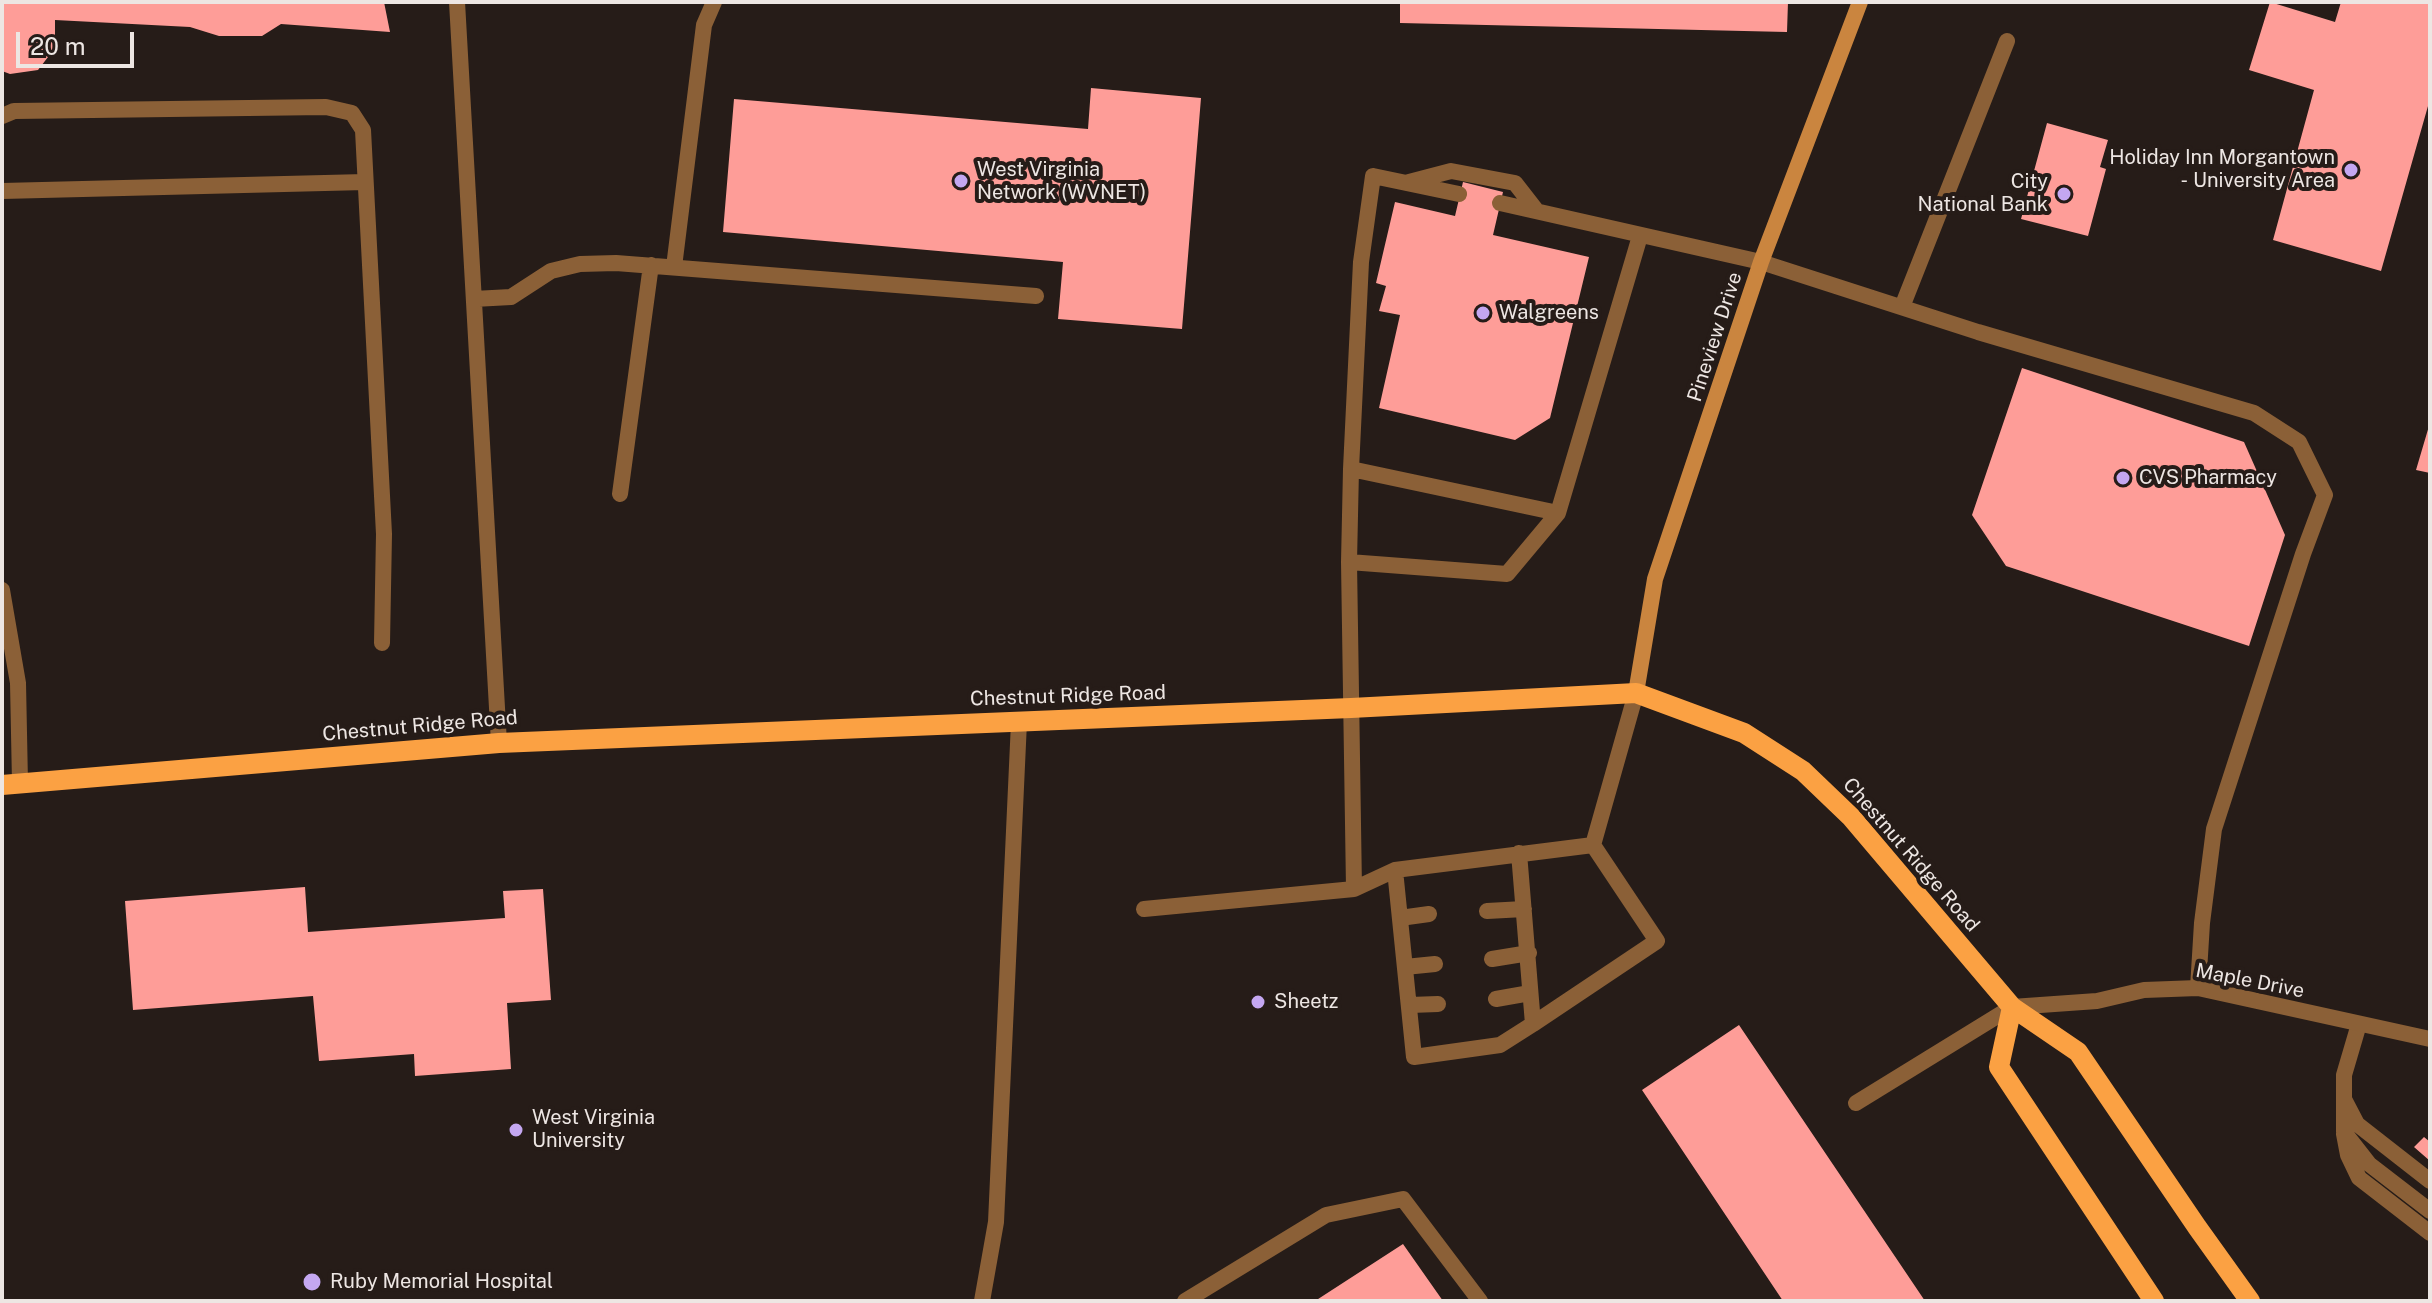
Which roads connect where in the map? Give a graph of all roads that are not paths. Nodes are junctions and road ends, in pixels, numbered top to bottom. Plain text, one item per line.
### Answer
1 (457, 2) edge
2 (714, 2) edge
3 (1860, 2) edge
4 (2007, 41) dead end
5 (2, 116) edge
6 (365, 182) junction
7 (1408, 182) junction
8 (2, 191) edge
9 (1459, 194) dead end
10 (1500, 203) dead end
11 (1536, 210) junction
12 (1640, 236) junction
13 (1761, 262) junction
14 (651, 265) junction
15 (674, 267) junction
16 (1036, 296) dead end
17 (474, 299) junction
18 (1902, 307) junction
19 (1351, 469) junction
20 (620, 494) dead end
21 (1558, 513) junction
22 (1349, 562) junction
23 (2, 590) edge
24 (382, 643) dead end
25 (8, 657) edge
26 (1636, 693) junction
27 (1351, 708) junction
28 (1019, 722) junction
29 (499, 743) junction
30 (11, 784) edge
31 (1593, 845) junction
32 (1519, 853) junction
33 (1395, 870) junction
34 (1354, 889) junction
35 (1144, 909) dead end
36 (1524, 909) junction
37 (1487, 911) dead end
38 (1429, 914) dead end
39 (1400, 918) junction
40 (1529, 953) junction
41 (1492, 959) dead end
42 (1435, 964) dead end
43 (1405, 967) junction
44 (2198, 988) junction
45 (1530, 993) junction
46 (1496, 999) dead end
47 (1438, 1004) dead end
48 (1410, 1005) junction
49 (2012, 1007) junction
50 (1533, 1024) junction
51 (2359, 1024) junction
52 (2430, 1039) edge
53 (2344, 1100) junction
54 (1856, 1103) dead end
55 (2344, 1132) junction
56 (2430, 1181) edge
57 (2430, 1211) edge
58 (2430, 1233) edge
59 (982, 1301) edge
60 (1185, 1301) edge
61 (1480, 1301) edge
62 (2154, 1301) edge
63 (2250, 1301) edge

1 - 17 street
2 - 15 street
3 - 13 street, Pineview Drive
4 - 18 street
5 - 6 street
6 - 8 street
6 - 24 street
7 - 9 street
7 - 11 street
7 - 19 street
10 - 11 street
11 - 12 street
12 - 13 street
12 - 21 street
13 - 18 street
13 - 26 street, Pineview Drive
14 - 15 street
14 - 17 street
14 - 20 street
15 - 16 street
17 - 29 street
18 - 44 street
19 - 21 street
19 - 22 street
21 - 22 street
22 - 27 street
23 - 25 street
25 - 30 street
26 - 27 main road, Chestnut Ridge Road
26 - 31 street
26 - 49 main road, Chestnut Ridge Road
27 - 28 main road, Chestnut Ridge Road
27 - 34 street
28 - 29 main road, Chestnut Ridge Road
28 - 59 street
29 - 30 main road, Chestnut Ridge Road
31 - 32 street
31 - 50 street
32 - 33 street
32 - 36 street
33 - 34 street
33 - 39 street
34 - 35 street
36 - 37 street
36 - 40 street
38 - 39 street
39 - 43 street
40 - 41 street
40 - 45 street
42 - 43 street
43 - 48 street
44 - 49 street, Maple Drive
44 - 51 street, Maple Drive
45 - 46 street
45 - 50 street
47 - 48 street
48 - 50 street
49 - 54 street
49 - 62 main road
49 - 63 main road, Chestnut Ridge Road
51 - 52 street, Maple Drive
51 - 53 street
53 - 55 street
53 - 56 street
55 - 57 street
55 - 58 street
60 - 61 street

